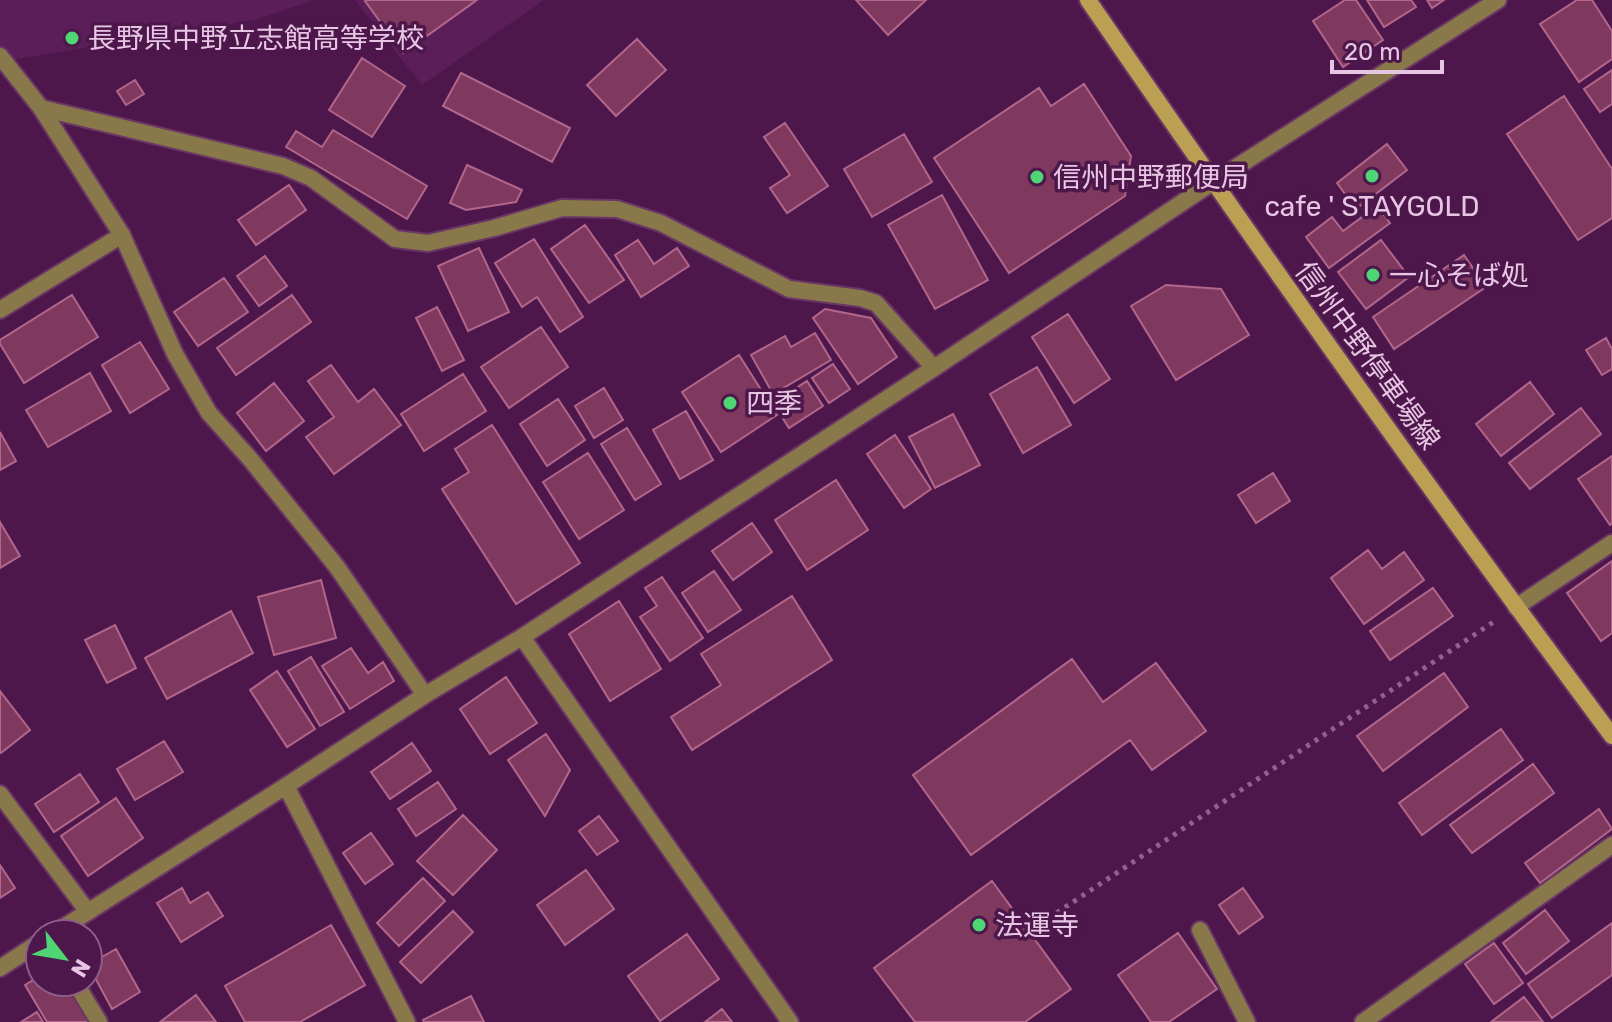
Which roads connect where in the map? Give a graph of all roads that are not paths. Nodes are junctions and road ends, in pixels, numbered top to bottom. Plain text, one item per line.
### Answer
1 (1088, 0) edge
2 (1498, 0) edge
3 (0, 56) edge
4 (41, 108) junction
5 (1213, 182) junction
6 (122, 235) junction
7 (0, 310) edge
8 (934, 368) junction
9 (1612, 543) edge
10 (1516, 607) junction
11 (522, 637) junction
12 (425, 695) junction
13 (1612, 736) edge
14 (286, 786) junction
15 (0, 794) edge
16 (1612, 845) edge
17 (88, 912) junction
18 (78, 918) edge
19 (1200, 930) dead end
20 (24, 952) edge
21 (0, 968) edge
22 (85, 998) edge
23 (99, 1022) edge
24 (407, 1022) edge
25 (790, 1022) edge
26 (1247, 1022) edge
27 (1363, 1022) edge

1 - 5 main road, 信州中野停車場線
2 - 5 street
3 - 4 street
4 - 6 street
4 - 8 street
5 - 8 street
5 - 10 main road, 信州中野停車場線
6 - 7 street
6 - 12 street
8 - 11 street
9 - 10 street
10 - 13 main road, 信州中野停車場線
11 - 12 street
11 - 25 street
12 - 14 street
14 - 17 street
14 - 24 street
15 - 17 street
16 - 27 street
17 - 18 street
19 - 26 street
20 - 21 street
22 - 23 street

